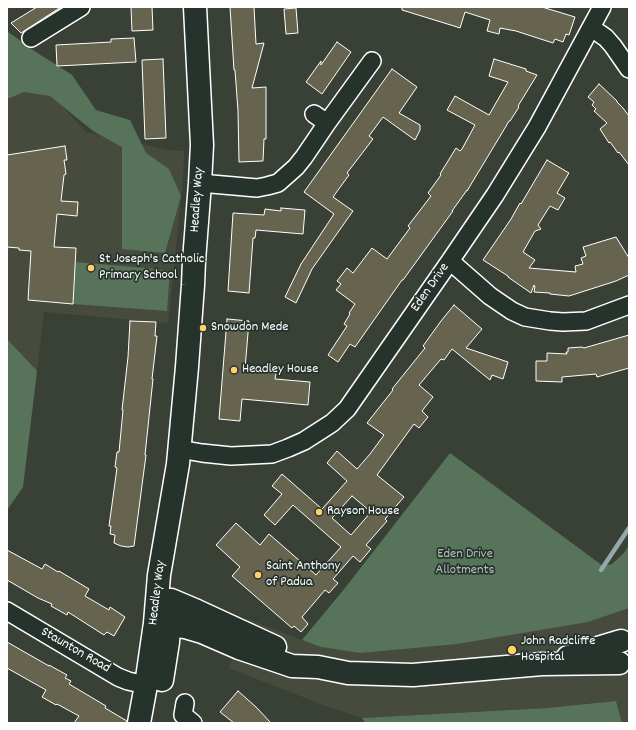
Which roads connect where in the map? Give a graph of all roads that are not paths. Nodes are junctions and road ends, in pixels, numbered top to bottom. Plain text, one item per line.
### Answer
1 (81, 7) edge
2 (196, 7) edge
3 (602, 7) edge
4 (591, 28) junction
5 (31, 38) dead end
6 (372, 61) dead end
7 (629, 69) edge
8 (200, 183) junction
9 (450, 261) junction
10 (629, 304) edge
11 (179, 456) junction
12 (164, 600) junction
13 (7, 612) edge
14 (162, 624) junction
15 (625, 637) edge
16 (542, 664) junction
17 (318, 667) junction
18 (624, 669) edge
19 (146, 685) junction
20 (185, 703) dead end
21 (139, 723) edge
22 (155, 723) edge
23 (193, 723) edge

1 - 5 street
2 - 8 main road, Headley Way
3 - 4 street, Eden Drive
4 - 7 street
4 - 9 street, Eden Drive
6 - 8 street
8 - 11 main road, Headley Way
9 - 10 street
9 - 11 street, Eden Drive
11 - 12 main road, Headley Way
12 - 14 main road, Headley Way
12 - 17 main road
13 - 19 street, Staunton Road
14 - 17 main road
14 - 19 main road, Headley Way
14 - 22 main road, Headley Way
15 - 16 main road
15 - 18 main road
16 - 17 main road
16 - 18 main road
19 - 21 main road, Headley Way
20 - 23 street

